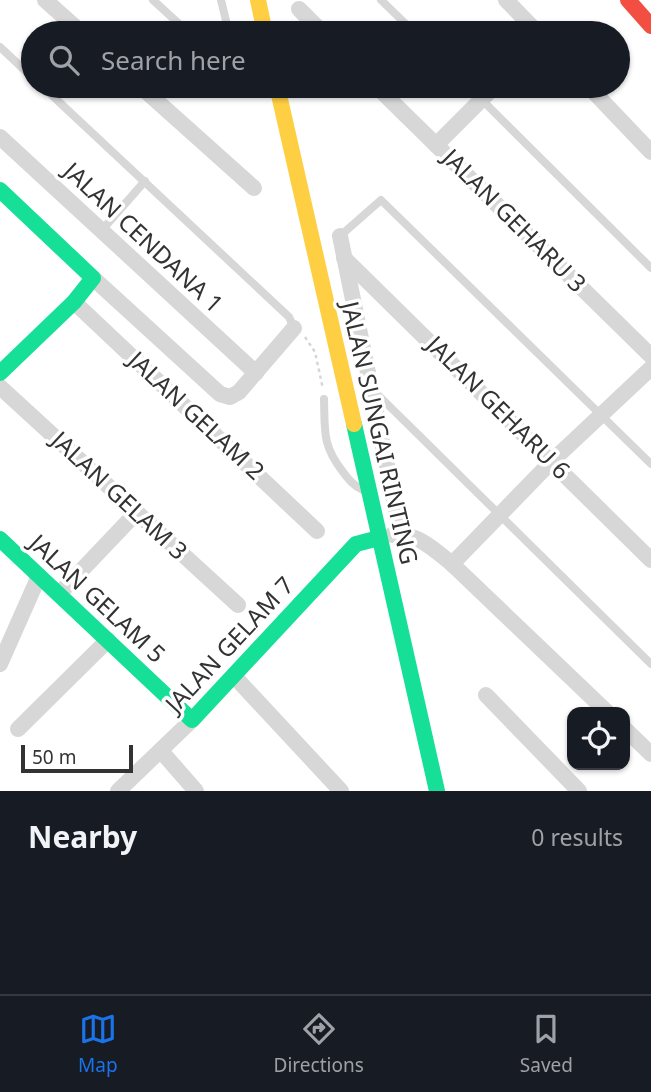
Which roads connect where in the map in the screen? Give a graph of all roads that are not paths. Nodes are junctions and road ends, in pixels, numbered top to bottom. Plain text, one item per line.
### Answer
1 (45, 0) edge
2 (153, 0) edge
3 (221, 0) edge
4 (258, 0) edge
5 (382, 0) edge
6 (506, 0) edge
7 (628, 0) edge
8 (299, 9) dead end
9 (69, 21) edge
10 (176, 21) edge
11 (226, 21) edge
12 (262, 21) edge
13 (311, 21) edge
14 (403, 21) edge
15 (526, 21) edge
16 (651, 26) edge
17 (0, 47) edge
18 (21, 67) edge
19 (55, 98) edge
20 (153, 98) edge
21 (280, 98) edge
22 (388, 98) edge
23 (599, 98) edge
24 (482, 99) joint
25 (0, 136) edge
26 (436, 145) junction
27 (651, 152) edge
28 (145, 181) junction
29 (254, 188) dead end
30 (0, 190) edge
31 (102, 230) junction
32 (340, 236) joint
33 (344, 257) junction
34 (651, 268) edge
35 (93, 278) junction
36 (74, 302) junction
37 (294, 328) joint
38 (651, 356) edge
39 (651, 368) edge
40 (0, 373) edge
41 (256, 373) junction
42 (0, 387) edge
43 (370, 387) junction
44 (324, 399) road end
45 (600, 416) junction
46 (552, 461) junction
47 (651, 464) edge
48 (369, 492) junction
49 (136, 513) junction
50 (500, 514) junction
51 (317, 531) dead end
52 (401, 534) junction
53 (379, 538) junction
54 (0, 539) edge
55 (651, 560) edge
56 (452, 564) junction
57 (40, 576) junction
58 (59, 594) junction
59 (239, 606) dead end
60 (108, 640) junction
61 (0, 664) edge
62 (651, 664) edge
63 (234, 676) junction
64 (486, 695) dead end
65 (602, 707) edge
66 (192, 720) junction
67 (18, 729) dead end
68 (630, 734) edge
69 (161, 751) junction
70 (651, 754) edge
71 (118, 791) edge
72 (196, 791) edge
73 (341, 791) edge
74 (437, 791) edge
75 (579, 791) edge

1 - 9 street
2 - 10 lane
3 - 11 lane
4 - 12 main road
5 - 14 lane
6 - 15 street
7 - 16 main road
8 - 13 street
17 - 18 lane
19 - 28 lane
20 - 29 street
21 - 48 main road, JALAN SUNGAI RINTING
22 - 26 street, JALAN GEHARU 3
23 - 27 street
24 - 26 street
24 - 34 lane
25 - 31 street, JALAN CENDANA 1
26 - 38 street, JALAN GEHARU 3
28 - 31 lane
28 - 37 lane
30 - 35 main road
31 - 41 street, JALAN CENDANA 1
32 - 33 street
32 - 45 lane
33 - 43 street
33 - 46 street, JALAN GEHARU 6
35 - 36 main road
35 - 41 street
36 - 40 main road
36 - 51 street, JALAN GELAM 2
37 - 41 street
39 - 45 street
42 - 49 street, JALAN GELAM 3
43 - 50 lane
43 - 52 street
44 - 48 lane
45 - 46 street
45 - 47 lane
46 - 50 street
46 - 55 street, JALAN GEHARU 6
48 - 53 main road, JALAN SUNGAI RINTING
49 - 58 street
49 - 59 street, JALAN GELAM 3
50 - 56 street
50 - 62 lane
52 - 53 street
52 - 56 street
53 - 63 main road, JALAN GELAM 7
53 - 74 main road, JALAN SUNGAI RINTING
54 - 57 main road, JALAN GELAM 5
56 - 65 street
57 - 58 main road, JALAN GELAM 5
57 - 61 street
58 - 60 main road, JALAN GELAM 5
60 - 66 main road, JALAN GELAM 5
60 - 67 street
63 - 66 main road, JALAN GELAM 7
63 - 73 street
64 - 75 street
66 - 69 street, JALAN GELAM 7
68 - 70 street
69 - 71 street, JALAN GELAM 7
69 - 72 street

